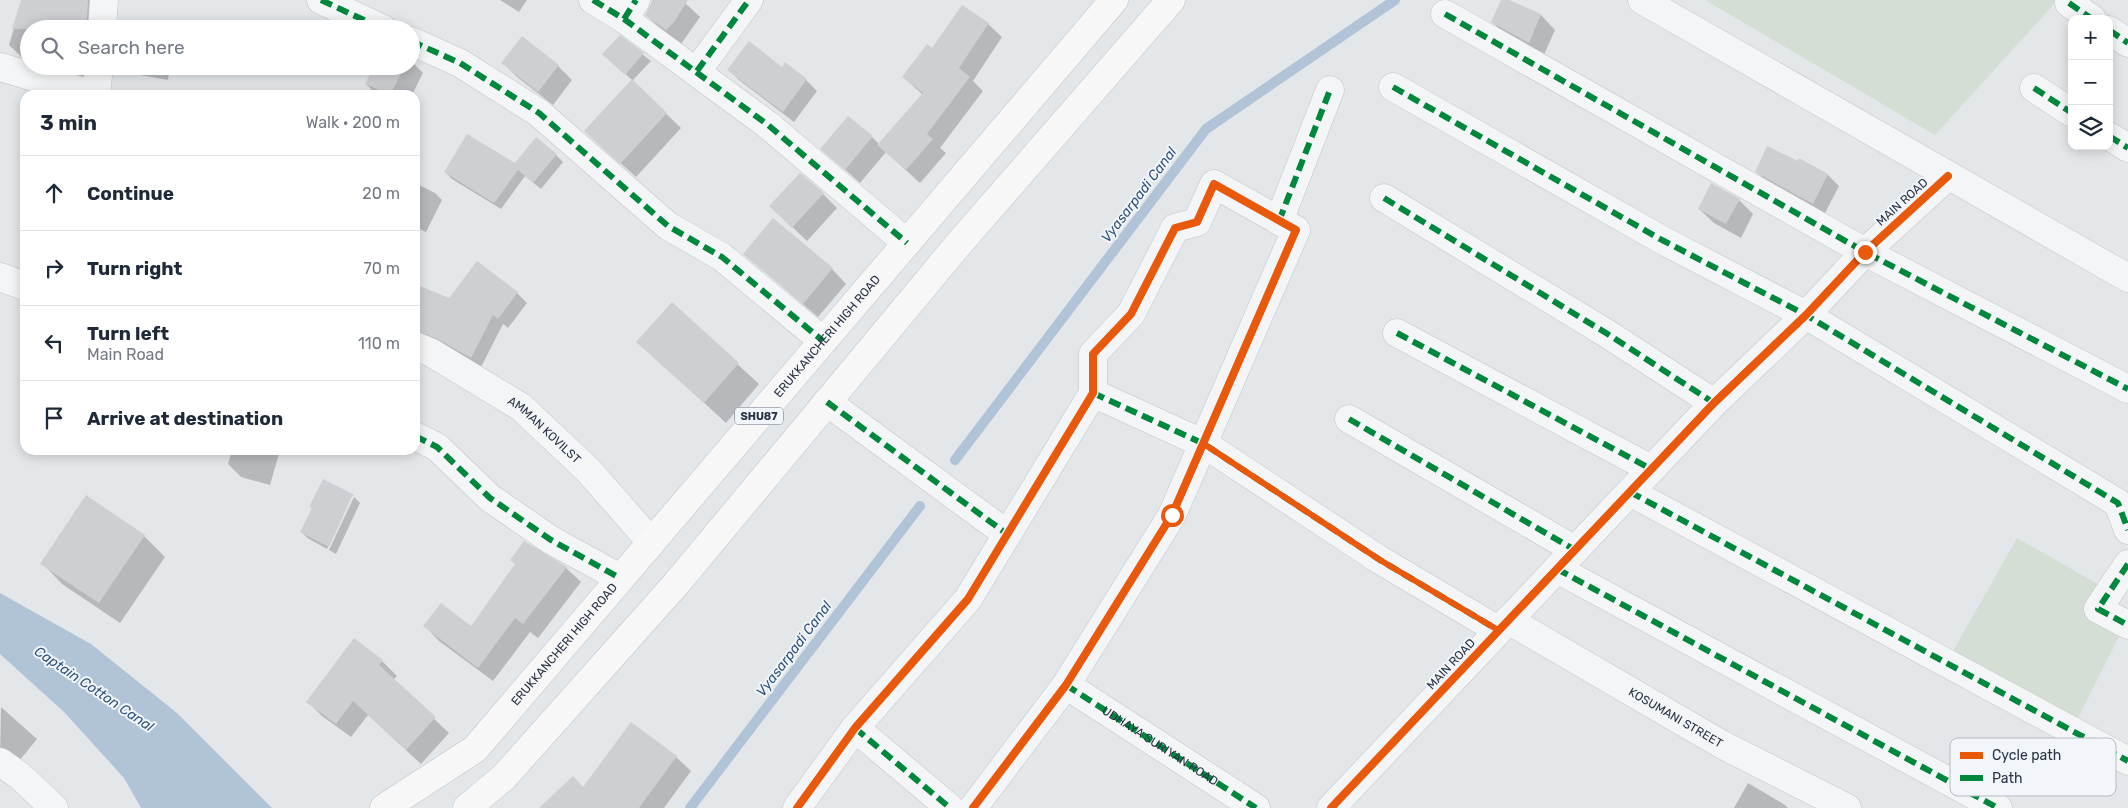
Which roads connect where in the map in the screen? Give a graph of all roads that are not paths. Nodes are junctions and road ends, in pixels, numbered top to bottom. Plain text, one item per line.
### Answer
1 (104, 0) edge
2 (321, 0) edge
3 (593, 0) edge
4 (749, 0) edge
5 (1114, 0) edge
6 (1171, 0) edge
7 (1642, 0) edge
8 (2069, 3) dead end
9 (630, 10) edge
10 (1444, 14) dead end
11 (2086, 15) edge
12 (103, 20) edge
13 (364, 20) edge
14 (2113, 33) edge
15 (2128, 43) edge
16 (420, 45) edge
17 (0, 67) edge
18 (696, 71) junction
19 (20, 73) edge
20 (27, 75) edge
21 (98, 75) edge
22 (1393, 87) dead end
23 (2034, 88) dead end
24 (78, 90) edge
25 (96, 90) edge
26 (1330, 90) dead end
27 (2068, 109) edge
28 (2113, 139) edge
29 (2128, 148) edge
30 (1948, 176) junction
31 (1384, 198) dead end
32 (1279, 220) junction
33 (907, 243) junction
34 (1865, 252) junction
35 (0, 278) edge
36 (2128, 278) edge
37 (20, 284) edge
38 (1806, 315) junction
39 (1397, 333) dead end
40 (823, 341) junction
41 (420, 348) edge
42 (796, 373) junction
43 (2128, 389) edge
44 (1093, 393) junction
45 (828, 402) junction
46 (1714, 402) junction
47 (1349, 419) dead end
48 (420, 438) edge
49 (1204, 444) junction
50 (1651, 469) junction
51 (1630, 492) junction
52 (2128, 530) edge
53 (1007, 534) junction
54 (651, 542) junction
55 (1566, 559) junction
56 (2128, 564) edge
57 (620, 578) junction
58 (1503, 625) junction
59 (2128, 625) edge
60 (1066, 684) junction
61 (855, 728) junction
62 (2084, 738) edge
63 (2116, 755) edge
64 (0, 762) edge
65 (2128, 762) edge
66 (1950, 780) edge
67 (1977, 796) edge
68 (54, 808) edge
69 (384, 808) edge
70 (467, 808) edge
71 (797, 808) edge
72 (950, 808) edge
73 (973, 808) edge
74 (1256, 808) edge
75 (1331, 808) edge
76 (1847, 808) edge
77 (1998, 808) edge

1 - 12 street
2 - 13 street
3 - 9 street
4 - 18 street
5 - 33 main road, ERUKKANCHERI HIGH ROAD / SHU87
6 - 45 main road
7 - 30 street, MAIN ROAD
8 - 11 street
9 - 18 street
10 - 34 street
14 - 15 street
16 - 40 street
17 - 19 street
18 - 33 street
20 - 24 street
21 - 25 street
22 - 38 street
23 - 27 street
26 - 32 street
28 - 29 street
30 - 34 street, MAIN ROAD
30 - 36 street, MAIN ROAD
31 - 46 street
32 - 44 street
32 - 49 street
33 - 40 main road, ERUKKANCHERI HIGH ROAD / SHU87
34 - 38 street, MAIN ROAD
34 - 43 street
35 - 37 street
38 - 46 street, MAIN ROAD
38 - 52 street
39 - 50 street
40 - 42 main road, ERUKKANCHERI HIGH ROAD / SHU87
41 - 54 street, AMMAN KOVILST
42 - 45 main road
42 - 54 main road, ERUKKANCHERI HIGH ROAD / SHU87
44 - 49 street, KOSUMANI STREET
44 - 53 street
45 - 53 street
45 - 70 main road
46 - 50 street, MAIN ROAD
47 - 55 street
48 - 57 street
49 - 58 street, KOSUMANI STREET
49 - 60 street
50 - 51 street, MAIN ROAD
51 - 55 street, MAIN ROAD
51 - 62 street
53 - 61 street
54 - 57 main road, ERUKKANCHERI HIGH ROAD / SHU87
55 - 58 street, MAIN ROAD
55 - 66 street
56 - 59 street
57 - 69 main road, ERUKKANCHERI HIGH ROAD / SHU87
58 - 75 street, MAIN ROAD
58 - 76 street, KOSUMANI STREET
60 - 73 street
60 - 74 street, UDHAYA SURIYAN ROAD
61 - 71 street
61 - 72 street
63 - 65 street
64 - 68 street
67 - 77 street

